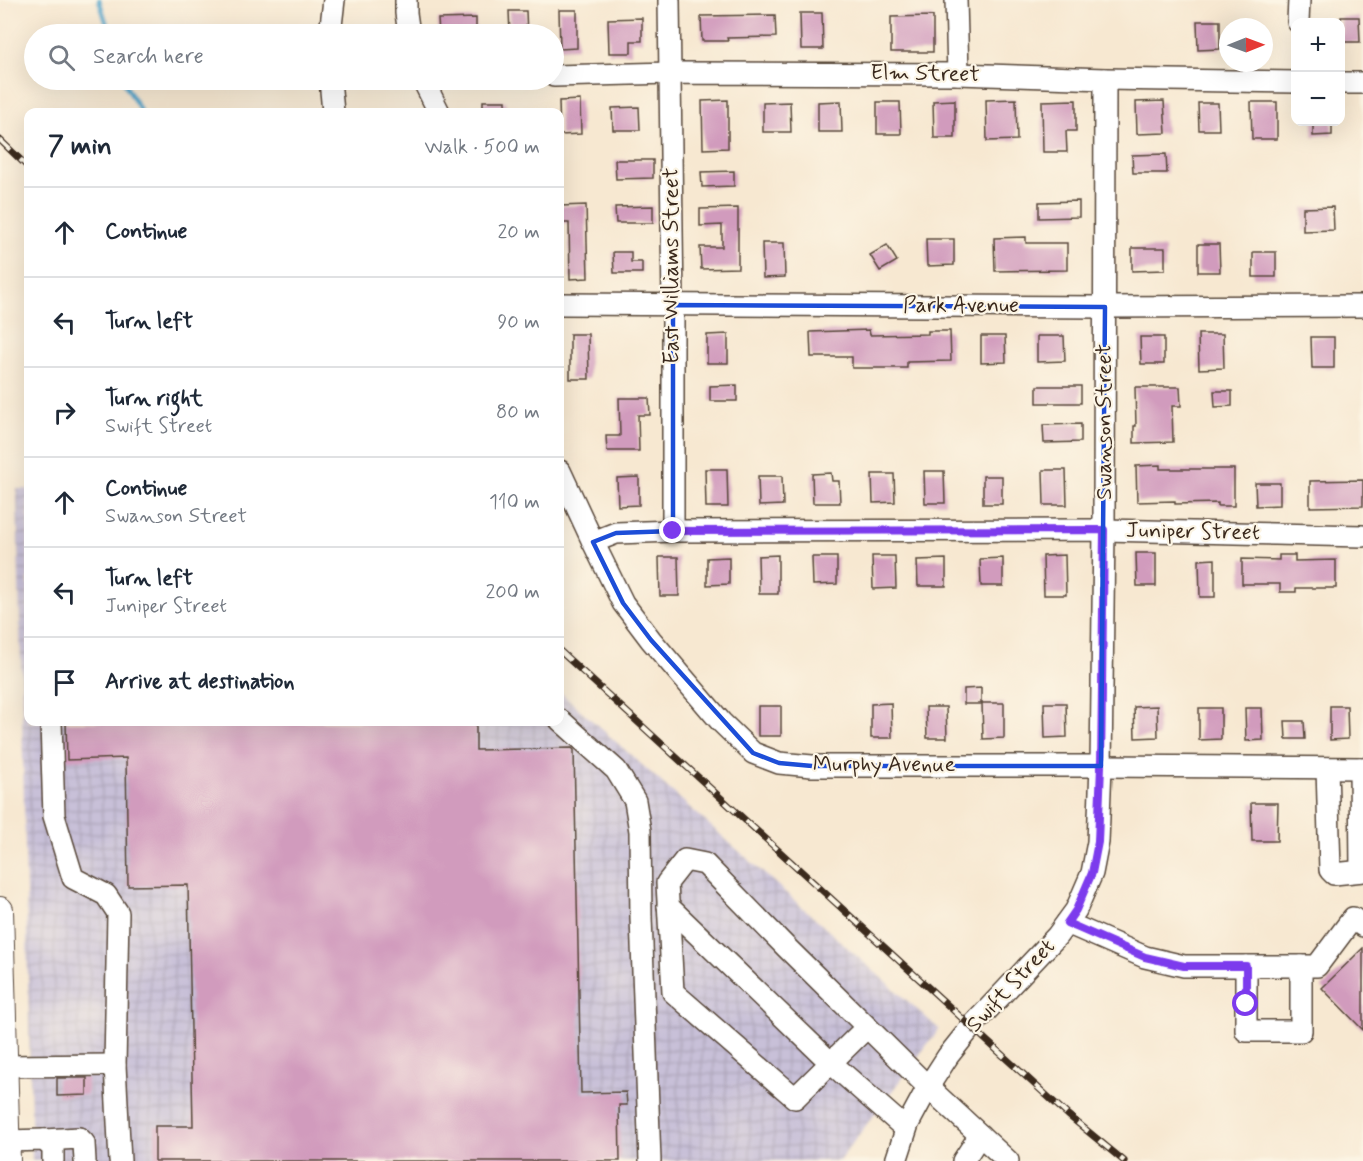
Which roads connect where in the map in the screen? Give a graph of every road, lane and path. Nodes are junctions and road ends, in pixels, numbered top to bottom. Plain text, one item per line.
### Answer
1 (334, 0) edge
2 (406, 0) edge
3 (669, 0) edge
4 (956, 0) edge
5 (1299, 0) edge
6 (1298, 18) edge
7 (331, 24) edge
8 (408, 24) edge
9 (671, 74) junction
10 (958, 74) junction
11 (564, 76) edge
12 (1106, 79) junction
13 (1291, 81) edge
14 (1345, 82) edge
15 (1363, 83) edge
16 (331, 90) edge
17 (428, 90) edge
18 (333, 108) edge
19 (437, 108) edge
20 (564, 304) edge
21 (673, 305) junction
22 (1363, 306) edge
23 (1105, 307) junction
24 (564, 480) edge
25 (1104, 530) junction
26 (673, 531) junction
27 (1363, 536) edge
28 (593, 542) junction
29 (564, 724) edge
30 (51, 726) edge
31 (1101, 766) junction
32 (1327, 768) junction
33 (1361, 768) edge
34 (1362, 871) edge
35 (668, 906) junction
36 (0, 910) edge
37 (1067, 923) junction
38 (1363, 926) edge
39 (1246, 966) junction
40 (1301, 966) junction
41 (867, 1027) junction
42 (831, 1063) junction
43 (115, 1065) junction
44 (3, 1066) junction
45 (928, 1087) junction
46 (906, 1129) junction
47 (980, 1135) junction
48 (44, 1140) junction
49 (6, 1151) edge
50 (53, 1161) edge
51 (85, 1161) edge
52 (120, 1161) edge
53 (650, 1161) edge
54 (896, 1161) edge
55 (963, 1161) edge
56 (1008, 1161) edge

1 - 7 street
2 - 8 street
3 - 9 street, East Williams Street
4 - 10 street
5 - 6 street
9 - 10 street, Elm Street
9 - 11 street, Elm Street
9 - 21 street, East Williams Street
10 - 12 street, Elm Street
12 - 13 street, Elm Street
12 - 23 street, Swanson Street
14 - 15 street
16 - 18 street
17 - 19 street
20 - 21 street, Park Avenue
21 - 23 street, Park Avenue
21 - 26 street, East Williams Street
22 - 23 street, Park Avenue
23 - 25 street, Swanson Street
24 - 28 street, Murphy Avenue
25 - 26 street, Juniper Street
25 - 27 street, Juniper Street
25 - 31 street, Swanson Street
26 - 28 street, Juniper Street
28 - 31 street, Murphy Avenue
29 - 53 street
30 - 43 street
31 - 32 street, Murphy Avenue
31 - 37 street, Swift Street
32 - 33 street, Murphy Avenue
32 - 34 street
33 - 34 street
35 - 41 street
35 - 42 street
35 - 42 street
36 - 44 main road
37 - 39 street
37 - 45 street, Swift Street
38 - 40 street
39 - 40 street
39 - 40 street
41 - 42 street
41 - 45 street
42 - 46 street
43 - 44 street
43 - 52 street
44 - 49 main road
45 - 46 street, Swift Street
45 - 47 street
46 - 54 street, Swift Street
47 - 55 street
47 - 56 street
48 - 49 street
48 - 50 street
48 - 51 street

